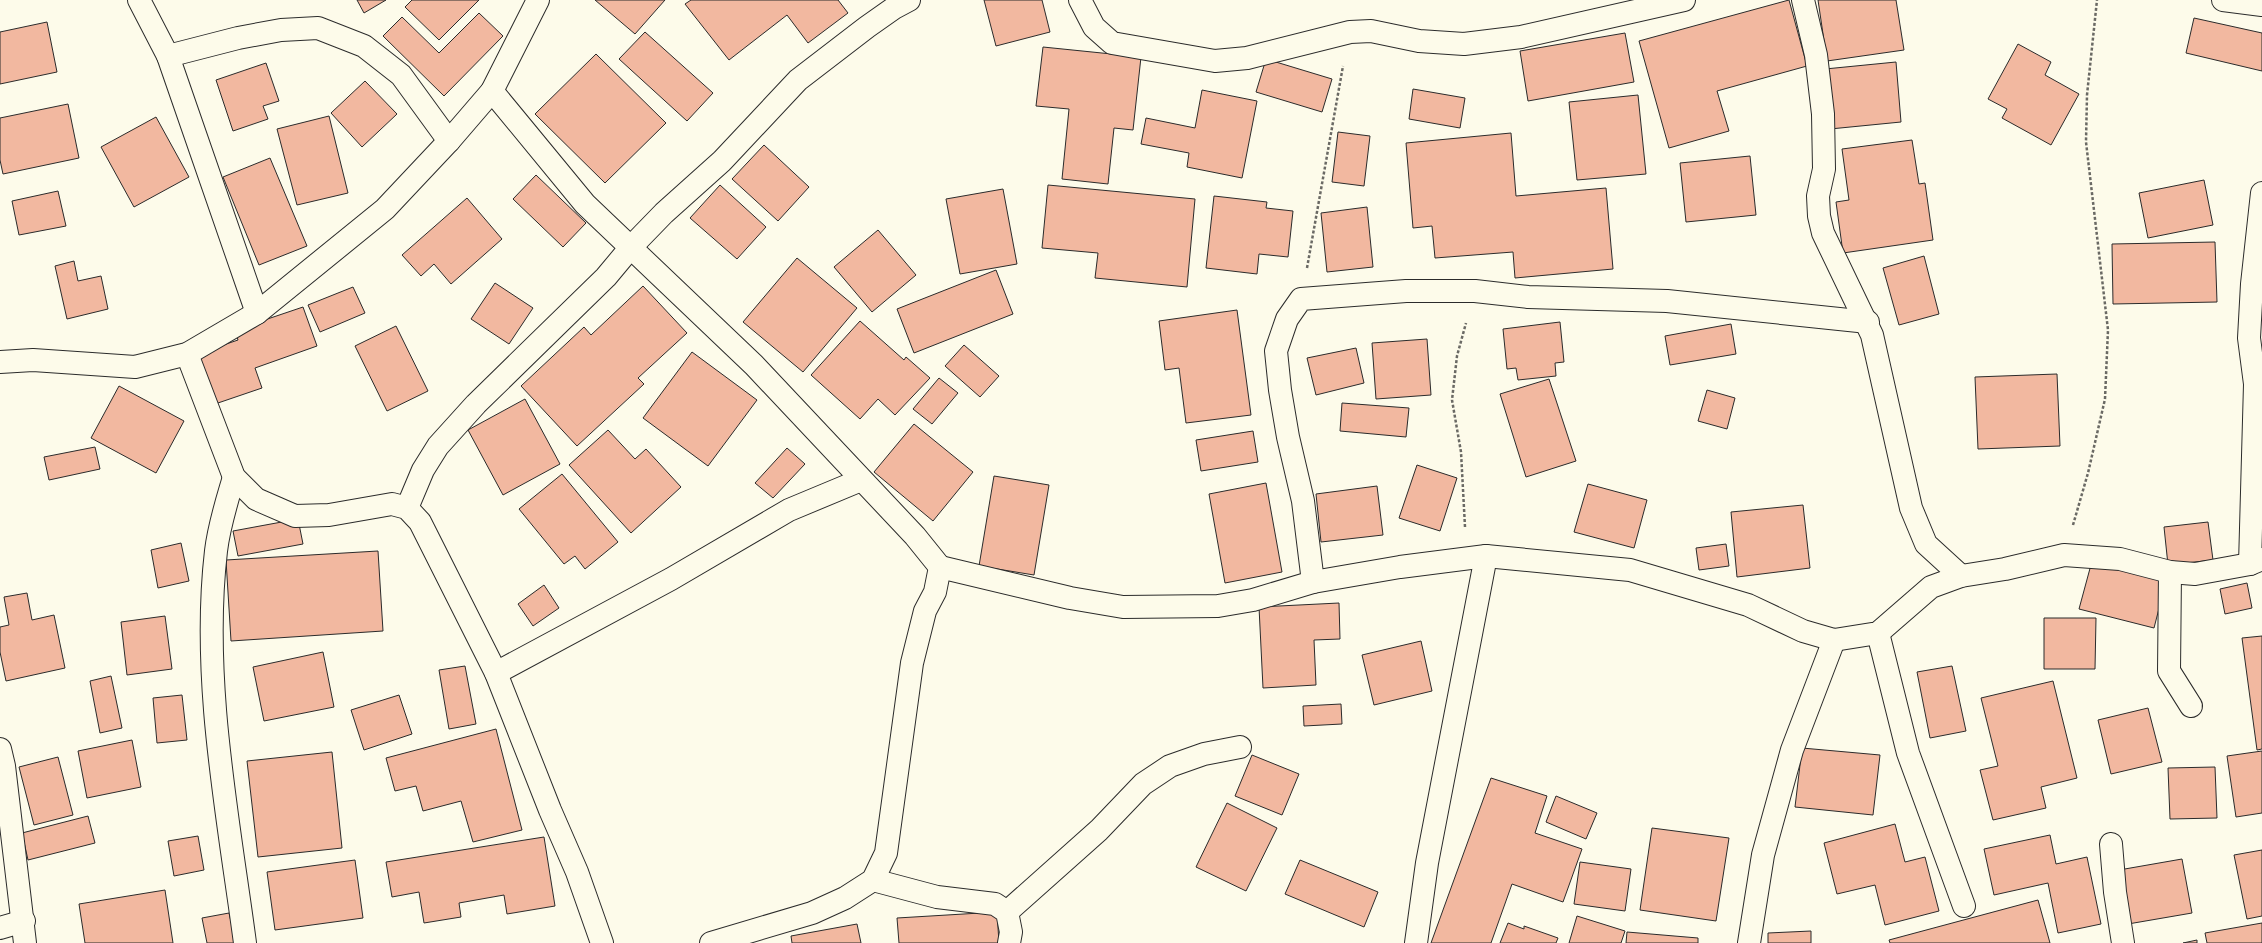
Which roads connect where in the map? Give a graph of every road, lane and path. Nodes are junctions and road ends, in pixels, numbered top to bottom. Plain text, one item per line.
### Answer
1 (139, 0) edge
2 (538, 0) edge
3 (909, 0) edge
4 (1080, 0) edge
5 (1684, 0) edge
6 (1803, 0) edge
7 (2097, 0) edge
8 (2223, 0) edge
9 (2262, 5) edge
10 (1350, 32) junction
11 (168, 56) junction
12 (492, 91) junction
13 (449, 141) junction
14 (2262, 193) edge
15 (631, 247) junction
16 (1475, 291) junction
17 (1301, 299) junction
18 (256, 312) junction
19 (1868, 322) junction
20 (187, 354) junction
21 (0, 362) edge
22 (2259, 384) edge
23 (234, 477) junction
24 (861, 480) junction
25 (408, 508) junction
26 (2064, 555) junction
27 (1475, 557) junction
28 (2256, 561) edge
29 (940, 567) junction
30 (2170, 572) junction
31 (1961, 576) junction
32 (1313, 582) junction
33 (1878, 633) junction
34 (1834, 640) junction
35 (496, 673) junction
36 (2191, 706) dead end
37 (1240, 747) dead end
38 (0, 749) edge
39 (2112, 844) dead end
40 (872, 880) junction
41 (1964, 906) dead end
42 (1007, 912) junction
43 (24, 921) junction
44 (0, 928) edge
45 (26, 943) edge
46 (245, 943) edge
47 (602, 943) edge
48 (711, 943) edge
49 (1009, 943) edge
50 (1416, 943) edge
51 (1749, 943) edge
52 (2123, 943) edge

1 - 11 street
2 - 12 street
3 - 15 street
4 - 10 street
5 - 10 street
6 - 19 street
7 - 26 path
8 - 9 street
10 - 17 path
11 - 13 street
11 - 18 street
12 - 13 street
12 - 15 street
13 - 18 street
14 - 22 street
15 - 24 street
15 - 25 street
16 - 17 street
16 - 19 street
16 - 27 path
17 - 32 street
18 - 20 street
19 - 31 street
20 - 21 street
20 - 23 street
22 - 28 street
23 - 25 street
23 - 46 street
24 - 29 street
24 - 35 street
25 - 35 street
26 - 30 street
26 - 31 street
27 - 32 street
27 - 34 street
27 - 50 street
28 - 30 street
29 - 32 street
29 - 40 street
30 - 36 street
31 - 33 street
33 - 34 street
33 - 41 street
34 - 51 street
35 - 47 street
37 - 42 street
38 - 43 street
39 - 52 street
40 - 42 street
40 - 48 street
42 - 49 street
43 - 44 street
43 - 45 street

